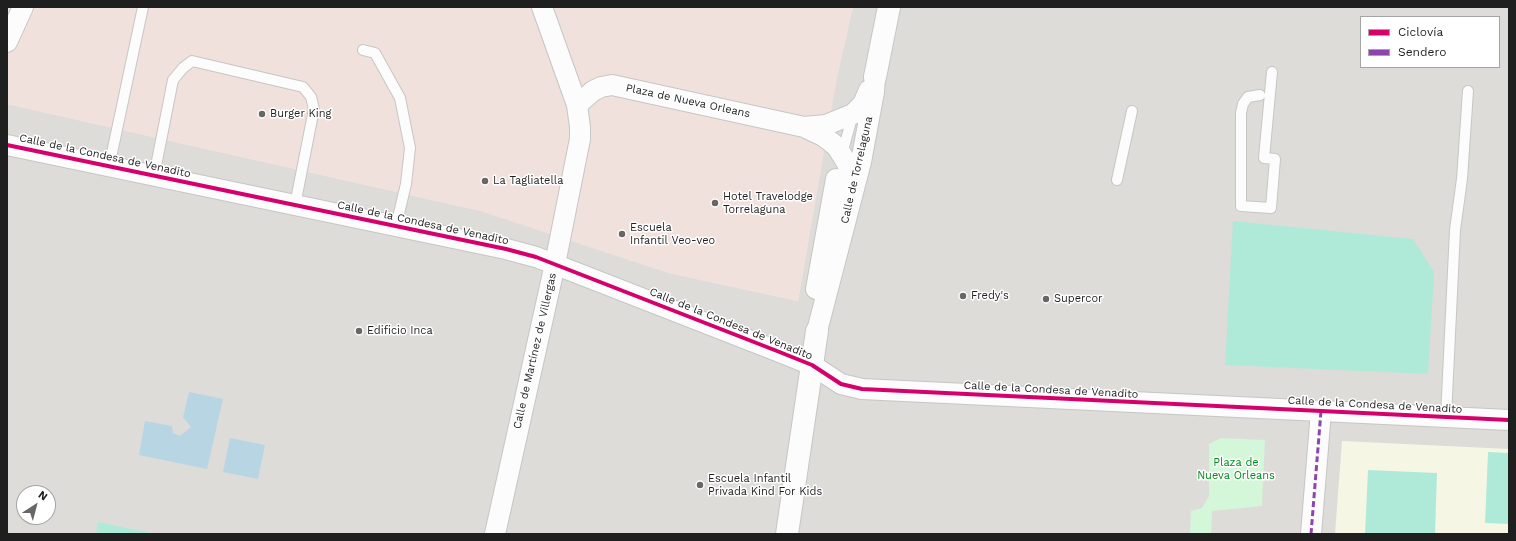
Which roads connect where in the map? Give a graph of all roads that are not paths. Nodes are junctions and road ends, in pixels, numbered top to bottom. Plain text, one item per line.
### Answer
1 (23, 7) edge
2 (143, 7) edge
3 (542, 7) edge
4 (889, 7) edge
5 (7, 42) edge
6 (363, 50) dead end
7 (1272, 72) dead end
8 (875, 76) junction
9 (1468, 91) dead end
10 (1260, 94) dead end
11 (577, 105) junction
12 (1132, 111) dead end
13 (853, 114) junction
14 (804, 127) junction
15 (7, 145) edge
16 (842, 154) junction
17 (109, 167) junction
18 (154, 176) junction
19 (1118, 180) dead end
20 (295, 205) junction
21 (847, 215) junction
22 (396, 226) junction
23 (555, 264) junction
24 (817, 331) junction
25 (812, 365) junction
26 (1321, 411) junction
27 (1446, 417) junction
28 (1509, 420) edge
29 (494, 534) edge
30 (787, 534) edge
31 (1311, 534) edge

1 - 5 street
2 - 17 lane
3 - 11 street, Calle de Martínez de Villergas
4 - 8 street, Calle de Torrelaguna
6 - 22 lane
7 - 10 lane
8 - 13 street, Plaza de Nueva Orleans
8 - 21 street, Calle de Torrelaguna
9 - 27 lane
11 - 14 street, Plaza de Nueva Orleans
11 - 23 street, Calle de Martínez de Villergas
12 - 19 lane
13 - 14 street, Plaza de Nueva Orleans
13 - 16 lane
14 - 16 street, Plaza de Nueva Orleans
15 - 17 street, Calle de la Condesa de Venadito
16 - 21 street, Plaza de Nueva Orleans
16 - 24 street, Calle de Torrelaguna
17 - 18 street, Calle de la Condesa de Venadito
18 - 20 street, Calle de la Condesa de Venadito
18 - 20 lane
20 - 22 street, Calle de la Condesa de Venadito
21 - 24 street, Calle de Torrelaguna
22 - 23 street, Calle de la Condesa de Venadito
23 - 25 street, Calle de la Condesa de Venadito
23 - 29 street, Calle de Martínez de Villergas
24 - 25 street, Calle de Torrelaguna
25 - 26 street, Calle de la Condesa de Venadito
25 - 30 street, Calle de Torrelaguna
26 - 27 street, Calle de la Condesa de Venadito
26 - 31 street, Calle de la Condesa de Venadito
27 - 28 street, Calle de la Condesa de Venadito

